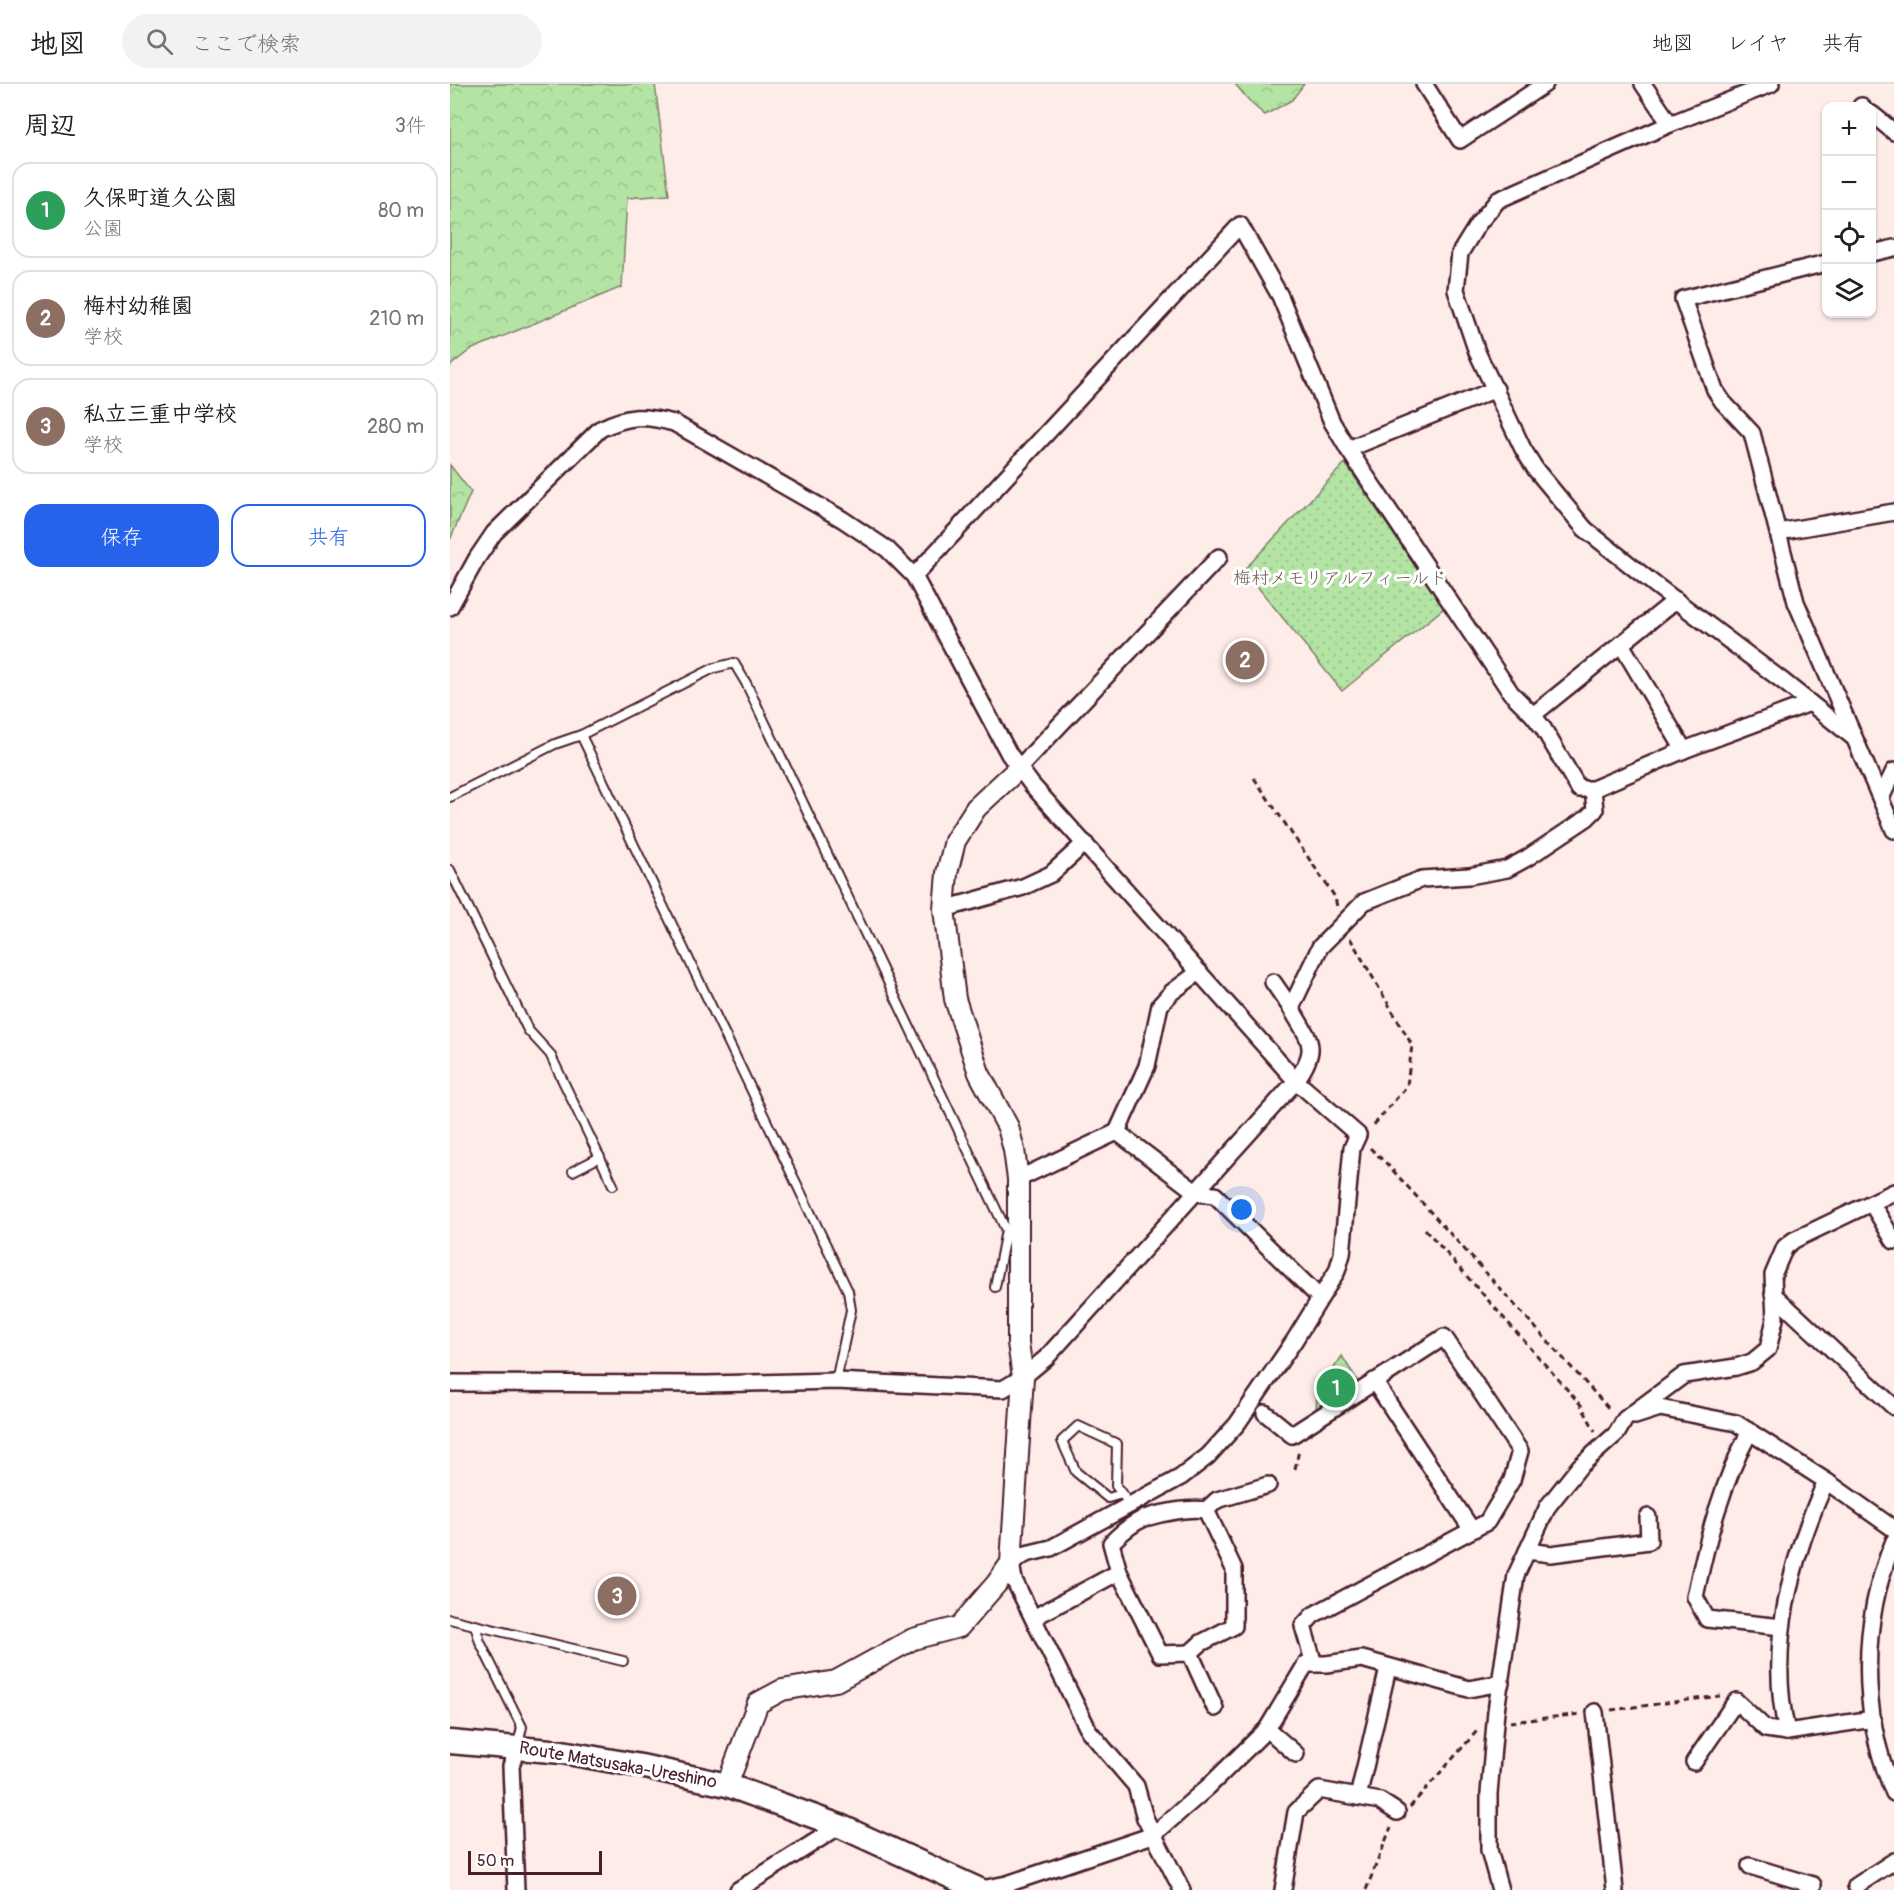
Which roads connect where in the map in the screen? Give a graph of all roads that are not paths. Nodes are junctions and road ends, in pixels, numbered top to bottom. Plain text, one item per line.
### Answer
1 (1424, 84) edge
2 (1545, 84) edge
3 (1643, 84) edge
4 (1762, 86) edge
5 (1876, 117) edge
6 (1670, 124) junction
7 (1894, 132) edge
8 (1894, 248) edge
9 (1876, 252) edge
10 (1823, 264) edge
11 (1496, 389) junction
12 (1348, 449) junction
13 (1894, 512) edge
14 (1778, 532) junction
15 (1219, 557) dead end
16 (914, 576) junction
17 (1676, 600) junction
18 (450, 607) edge
19 (1621, 644) junction
20 (1810, 703) junction
21 (1533, 715) junction
22 (581, 735) junction
23 (1854, 738) junction
24 (1684, 750) junction
25 (1019, 768) junction
26 (1894, 771) edge
27 (1593, 789) junction
28 (450, 797) edge
29 (1881, 798) junction
30 (1894, 830) edge
31 (1085, 843) junction
32 (450, 870) edge
33 (944, 909) junction
34 (1199, 972) junction
35 (1274, 982) dead end
36 (1291, 1008) junction
37 (1296, 1082) junction
38 (1117, 1132) junction
39 (600, 1157) junction
40 (573, 1171) dead end
41 (1018, 1179) junction
42 (613, 1185) dead end
43 (1894, 1192) edge
44 (1197, 1193) junction
45 (1872, 1204) junction
46 (1894, 1241) edge
47 (995, 1287) dead end
48 (1773, 1294) junction
49 (1319, 1298) junction
50 (1023, 1377) junction
51 (836, 1381) junction
52 (1374, 1381) junction
53 (450, 1383) edge
54 (1894, 1407) edge
55 (1265, 1413) dead end
56 (1625, 1419) junction
57 (1750, 1431) junction
58 (1826, 1481) junction
59 (1268, 1485) dead end
60 (1127, 1500) junction
61 (1206, 1510) junction
62 (1648, 1517) dead end
63 (1894, 1529) edge
64 (1472, 1530) junction
65 (1894, 1541) edge
66 (1527, 1551) junction
67 (1011, 1563) junction
68 (1119, 1572) junction
69 (450, 1618) edge
70 (1033, 1618) junction
71 (475, 1625) junction
72 (1782, 1627) junction
73 (1190, 1653) junction
74 (623, 1662) dead end
75 (1314, 1664) junction
76 (1388, 1668) junction
77 (1501, 1683) junction
78 (1215, 1708) dead end
79 (1595, 1712) road end
80 (1872, 1719) junction
81 (1267, 1729) junction
82 (1787, 1732) junction
83 (450, 1742) edge
84 (517, 1747) junction
85 (1296, 1754) dead end
86 (1694, 1762) dead end
87 (727, 1785) junction
88 (1894, 1793) edge
89 (1358, 1797) junction
90 (1397, 1812) road end
91 (840, 1826) junction
92 (1153, 1835) junction
93 (1894, 1861) edge
94 (1750, 1866) dead end
95 (1856, 1886) dead end
96 (516, 1890) edge
97 (738, 1890) edge
98 (978, 1890) edge
99 (1182, 1890) edge
100 (1283, 1890) edge
101 (1500, 1890) edge
102 (1615, 1890) edge
103 (1811, 1890) edge

1 - 2 street
3 - 6 street
4 - 6 street
5 - 7 street
6 - 11 street
8 - 9 street
10 - 14 street
11 - 12 street
11 - 17 street
12 - 16 street
12 - 21 street
13 - 14 street
14 - 23 street
15 - 25 street
16 - 18 street
16 - 25 street
17 - 19 street
17 - 20 street
19 - 21 street
19 - 24 street
20 - 23 street
20 - 24 street
21 - 27 street
22 - 28 lane
22 - 47 lane
22 - 51 lane
23 - 29 street
24 - 27 street
25 - 31 street
25 - 33 street
26 - 29 street
27 - 36 street
29 - 30 street
31 - 33 street
31 - 34 street
32 - 39 lane
33 - 41 street
34 - 37 street
34 - 38 street
35 - 36 street
36 - 37 street
37 - 44 street
37 - 49 street
38 - 41 street
38 - 44 street
39 - 40 lane
39 - 42 lane
41 - 50 street
43 - 45 street
44 - 49 street
44 - 50 street
45 - 46 street
45 - 48 street
48 - 54 street
48 - 56 street
49 - 60 street
50 - 51 street
50 - 67 street
51 - 53 street
52 - 55 street
52 - 64 street
52 - 64 street
56 - 57 street
56 - 66 street
57 - 58 street
57 - 72 street
58 - 63 street
58 - 72 street
59 - 61 street
60 - 60 lane
60 - 67 street
61 - 68 street
61 - 73 street
62 - 66 street
64 - 75 street
65 - 80 street
66 - 77 street
67 - 70 street
67 - 87 street
68 - 70 street
68 - 73 street
69 - 71 lane
70 - 92 street
71 - 74 lane
71 - 84 lane
72 - 82 street
73 - 78 street
75 - 76 street
75 - 81 street
76 - 77 street
76 - 89 street
77 - 101 street
79 - 102 street
80 - 82 street
80 - 88 street
81 - 85 street
81 - 92 street
82 - 86 street
83 - 84 main road, Route Matsusaka-Ureshino
84 - 87 main road, Route Matsusaka-Ureshino
84 - 96 street
87 - 91 main road, Route Matsusaka-Ureshino
89 - 90 street
89 - 100 street
91 - 97 street
91 - 98 main road, Route Matsusaka-Ureshino
92 - 98 street
92 - 99 street
93 - 95 street
94 - 103 street

